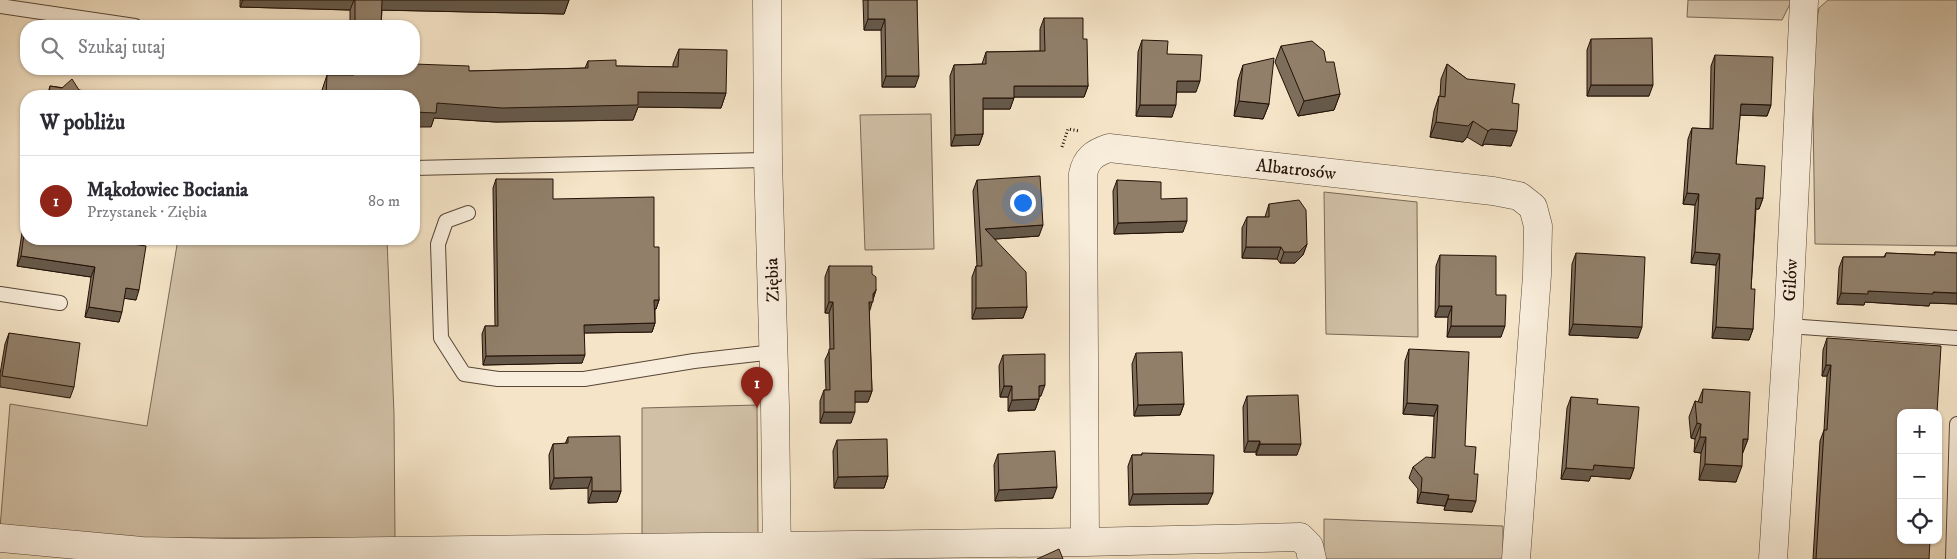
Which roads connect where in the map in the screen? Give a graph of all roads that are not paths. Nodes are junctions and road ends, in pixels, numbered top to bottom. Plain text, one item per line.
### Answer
1 (767, 0) edge
2 (1804, 1) edge
3 (0, 6) edge
4 (94, 20) edge
5 (768, 160) junction
6 (420, 168) edge
7 (468, 213) dead end
8 (0, 294) edge
9 (60, 303) dead end
10 (1788, 326) junction
11 (1957, 338) edge
12 (774, 352) junction
13 (1957, 424) edge
14 (0, 538) edge
15 (1085, 542) junction
16 (777, 552) edge
17 (1312, 559) edge
18 (1516, 559) edge
19 (1773, 559) edge
20 (1953, 559) edge

1 - 5 street, Ziębia
2 - 10 street, Gilów
3 - 4 lane
5 - 6 lane
5 - 12 street, Ziębia
7 - 12 lane
8 - 9 lane
10 - 11 lane
10 - 19 street, Gilów
12 - 16 street, Ziębia
13 - 20 lane
14 - 16 street
15 - 16 street
15 - 17 street
15 - 18 street, Albatrosów

